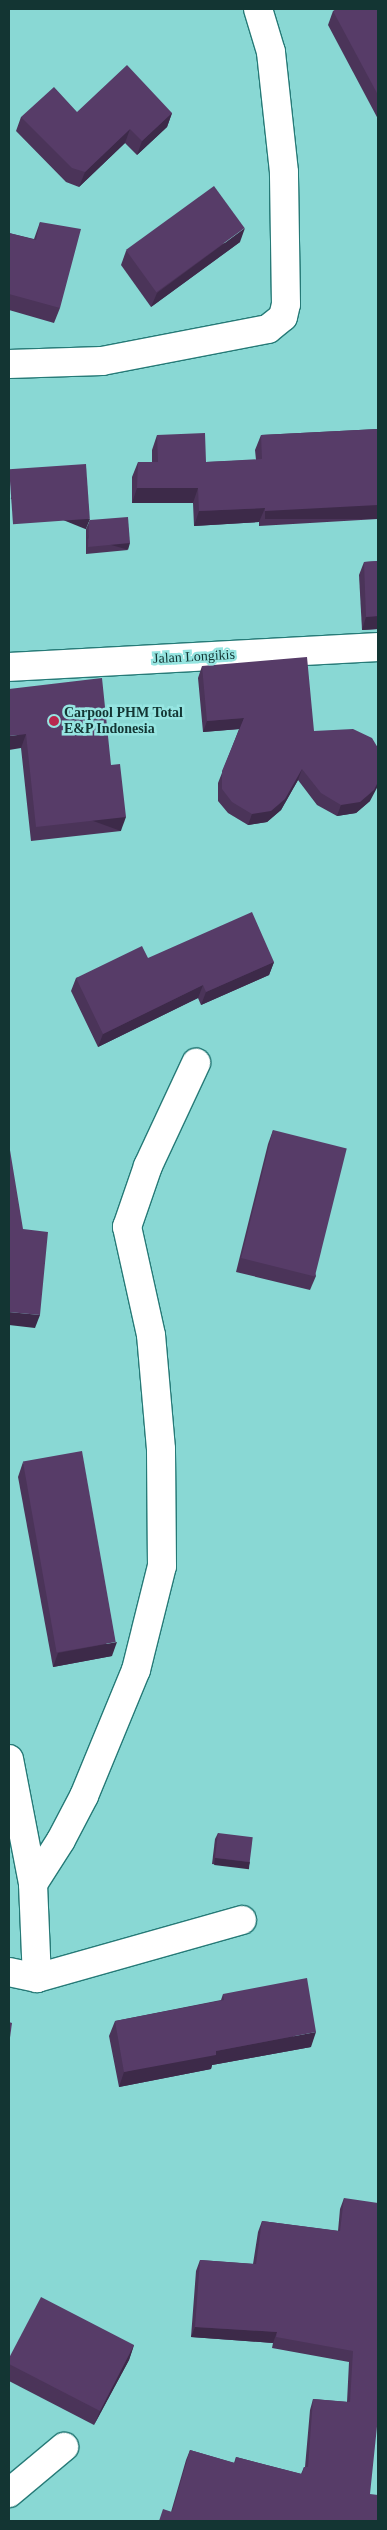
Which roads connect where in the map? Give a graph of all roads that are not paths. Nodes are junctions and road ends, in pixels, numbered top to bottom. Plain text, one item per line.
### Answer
1 (258, 9) edge
2 (9, 364) edge
3 (378, 646) edge
4 (9, 667) edge
5 (196, 1063) dead end
6 (9, 1758) edge
7 (33, 1884) junction
8 (242, 1920) dead end
9 (9, 1972) edge
10 (37, 1978) junction
11 (64, 2446) dead end
12 (9, 2493) edge

1 - 2 street
3 - 4 street, Jalan Longikis
5 - 7 street
6 - 7 street
7 - 10 street
8 - 10 street
9 - 10 street
11 - 12 street

